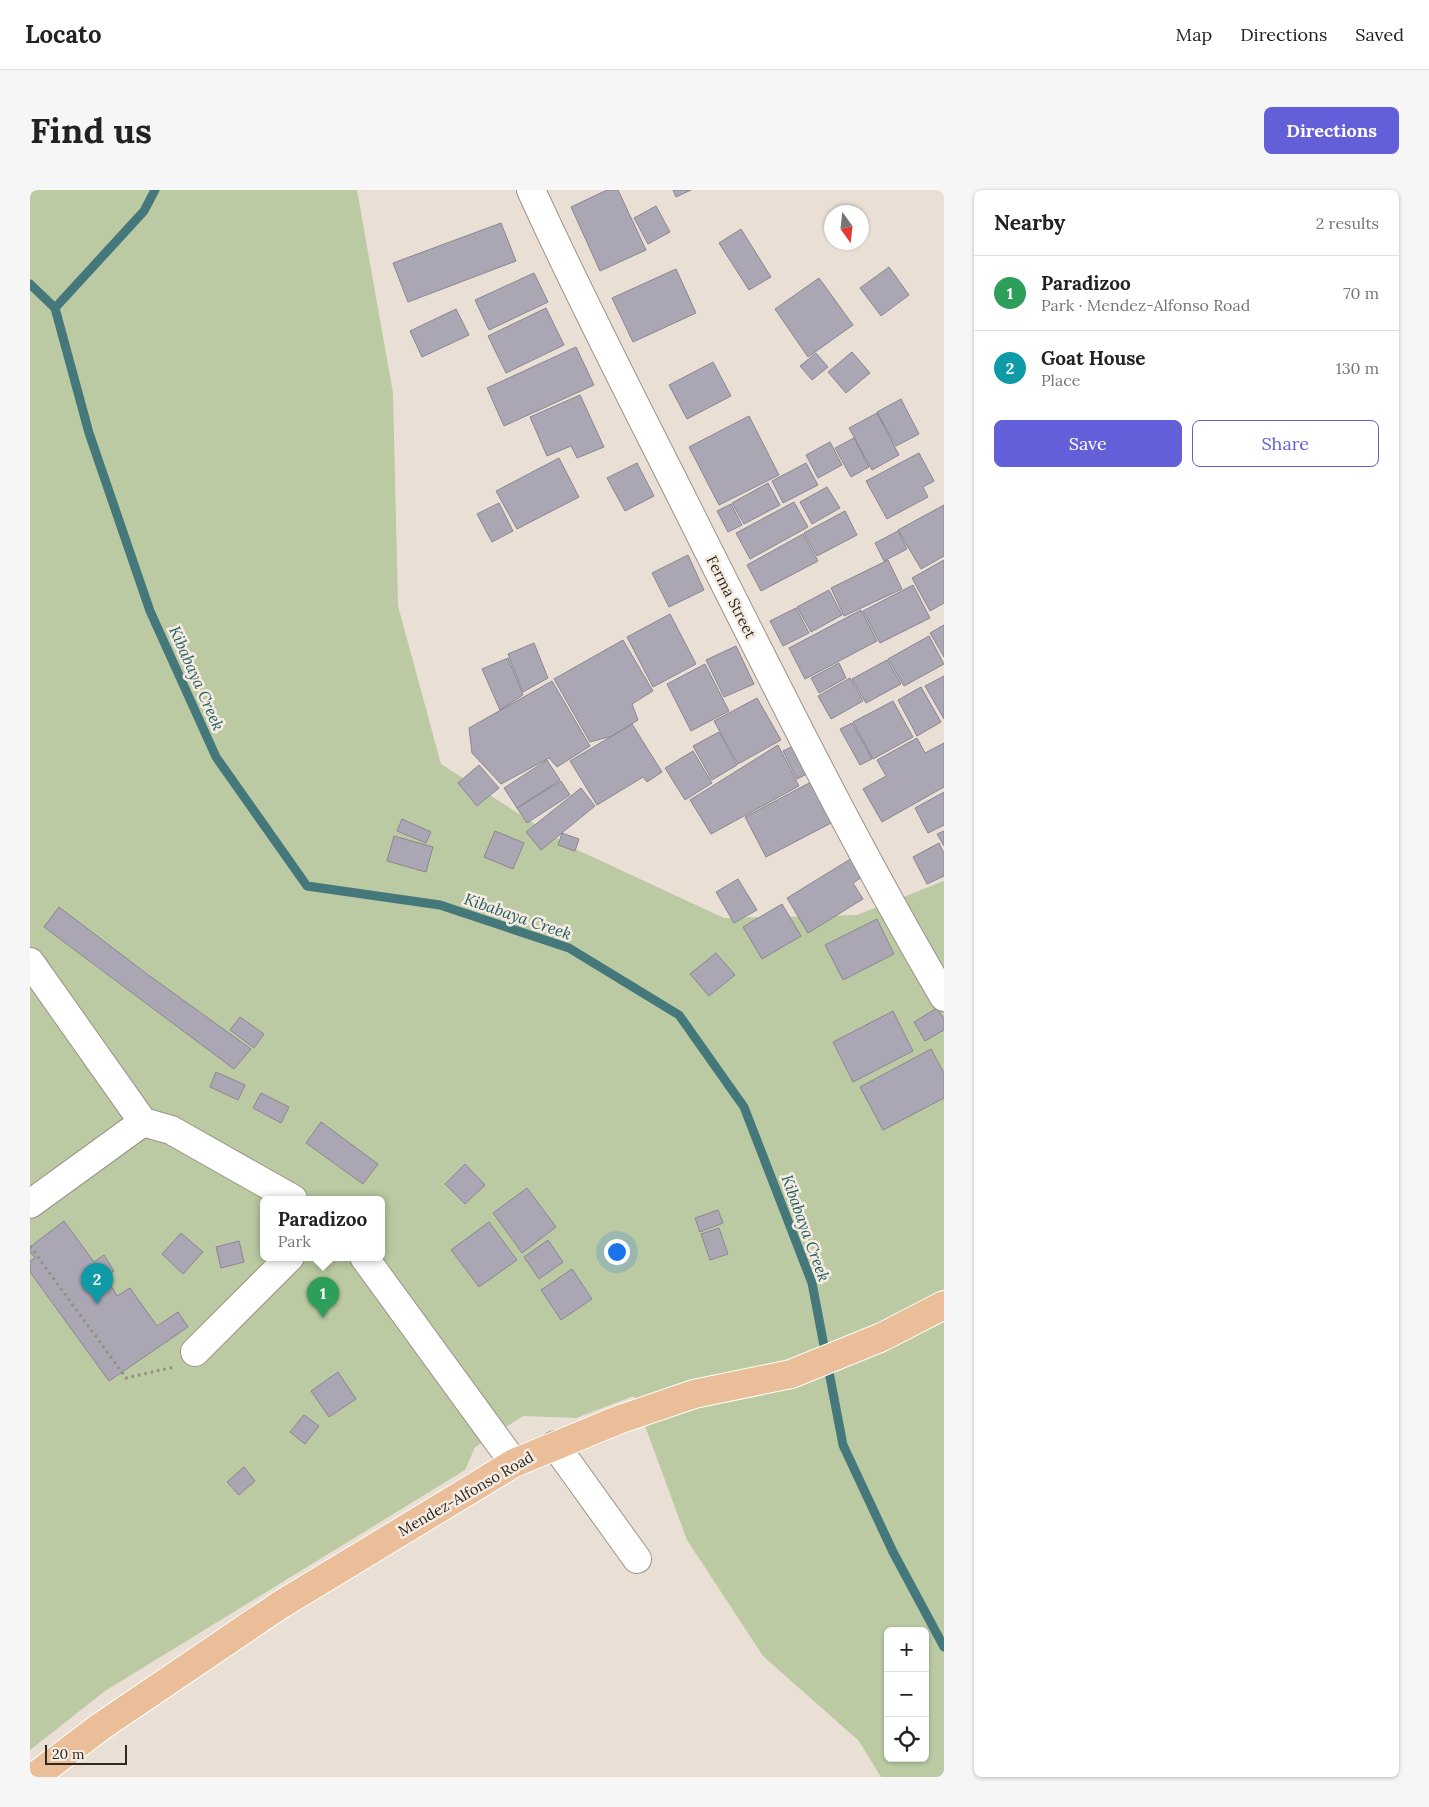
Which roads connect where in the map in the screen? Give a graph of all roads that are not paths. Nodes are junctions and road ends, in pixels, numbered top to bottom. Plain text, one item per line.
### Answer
1 (531, 190) edge
2 (30, 962) edge
3 (944, 997) edge
4 (143, 1122) junction
5 (288, 1196) edge
6 (30, 1204) edge
7 (286, 1261) edge
8 (367, 1261) edge
9 (944, 1305) edge
10 (195, 1352) road end
11 (555, 1445) junction
12 (514, 1463) junction
13 (637, 1559) dead end
14 (34, 1777) edge

1 - 3 street, Ferma Street
2 - 4 street
4 - 5 street
4 - 6 street
7 - 10 street
8 - 12 street
9 - 11 main road, Mendez-Alfonso Road
11 - 12 main road, Mendez-Alfonso Road
11 - 13 street
12 - 14 main road, Mendez-Alfonso Road

